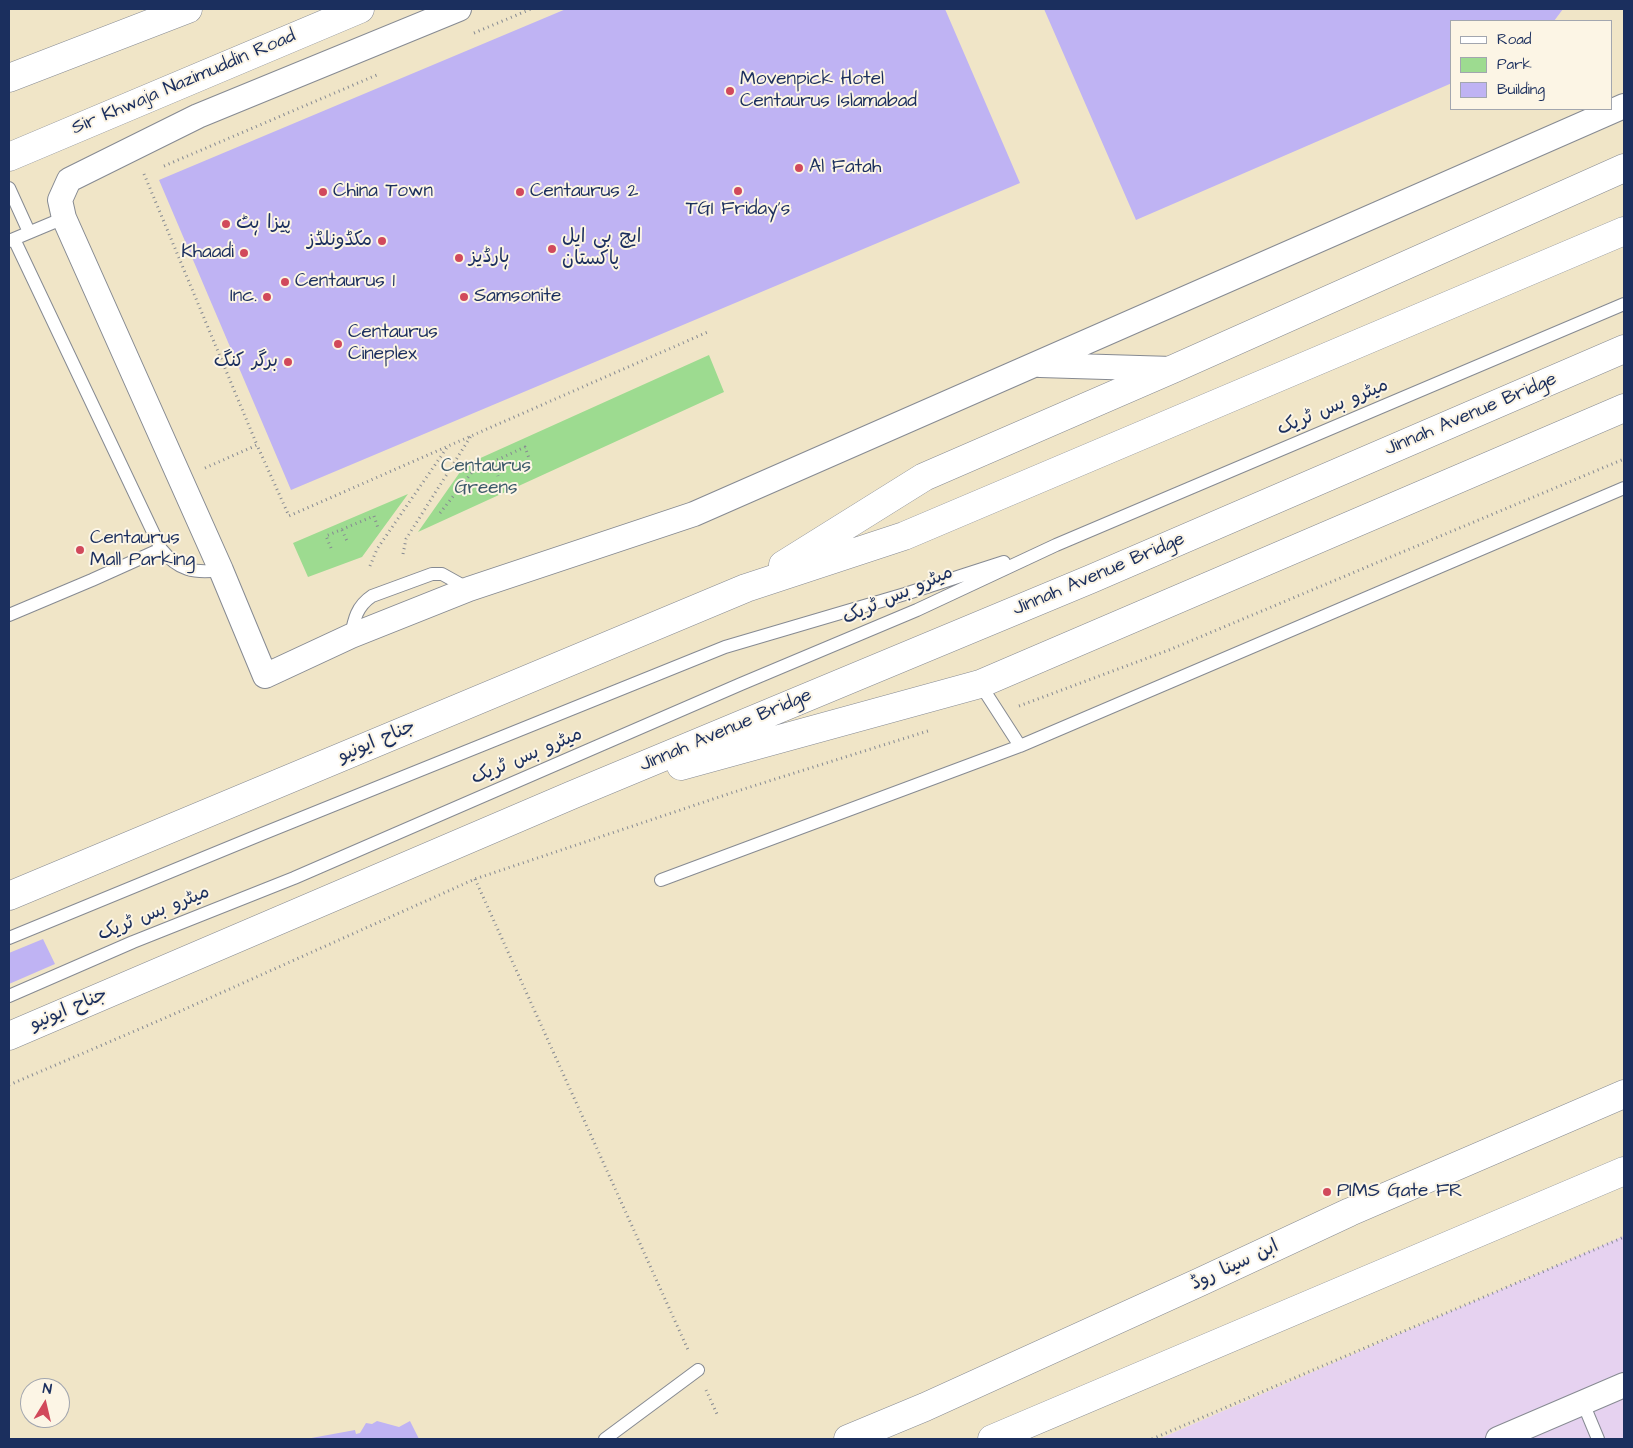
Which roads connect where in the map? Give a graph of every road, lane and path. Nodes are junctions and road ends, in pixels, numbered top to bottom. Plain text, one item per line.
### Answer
1 (188, 9) edge
2 (360, 9) edge
3 (459, 9) edge
4 (531, 9) edge
5 (468, 36) dead end
6 (387, 70) dead end
7 (9, 78) edge
8 (1624, 106) edge
9 (9, 157) edge
10 (161, 167) dead end
11 (1624, 168) edge
12 (152, 171) dead end
13 (9, 188) edge
14 (64, 218) junction
15 (1624, 231) edge
16 (29, 232) junction
17 (11, 240) edge
18 (1624, 304) edge
19 (710, 331) dead end
20 (1624, 348) edge
21 (1034, 365) junction
22 (1173, 369) junction
23 (1624, 408) edge
24 (471, 436) junction
25 (257, 445) junction
26 (448, 446) junction
27 (1624, 459) edge
28 (494, 461) junction
29 (530, 461) dead end
30 (214, 464) dead end
31 (498, 476) dead end
32 (1624, 488) edge
33 (440, 513) dead end
34 (378, 528) dead end
35 (342, 530) junction
36 (347, 541) dead end
37 (1056, 546) junction
38 (331, 548) dead end
39 (160, 549) junction
40 (403, 554) dead end
41 (370, 566) dead end
42 (221, 570) junction
43 (746, 588) junction
44 (9, 615) edge
45 (980, 684) junction
46 (998, 712) junction
47 (936, 729) dead end
48 (1020, 746) junction
49 (572, 795) junction
50 (475, 879) junction
51 (661, 880) dead end
52 (9, 896) edge
53 (9, 938) edge
54 (9, 996) edge
55 (9, 1036) edge
56 (9, 1085) edge
57 (1624, 1094) edge
58 (1624, 1171) edge
59 (1624, 1237) edge
60 (698, 1370) junction
61 (1624, 1385) edge
62 (1583, 1403) junction
63 (717, 1414) dead end
64 (605, 1439) edge
65 (848, 1439) edge
66 (992, 1439) edge
67 (1152, 1439) edge
68 (1498, 1439) edge
69 (1598, 1439) edge

1 - 7 main road
2 - 9 main road, Sir Khwaja Nazimuddin Road
3 - 14 street
4 - 5 path
6 - 10 path
8 - 21 street
11 - 22 main road
12 - 25 path
13 - 16 lane
14 - 16 lane
14 - 42 street
15 - 43 main road
16 - 17 lane
17 - 39 lane
18 - 37 lane, میٹرو بس ٹریک
19 - 24 path
20 - 49 main road, Jinnah Avenue Bridge
21 - 22 street
21 - 42 street
22 - 43 main road
23 - 45 main road
24 - 26 path
24 - 40 path
25 - 26 path
25 - 30 path
26 - 41 path
27 - 46 path
28 - 29 path
28 - 31 path
28 - 33 path
32 - 48 lane
34 - 35 path
35 - 36 path
35 - 38 path
37 - 53 lane, میٹرو بس ٹریک
37 - 54 lane, میٹرو بس ٹریک
39 - 42 lane
39 - 44 lane
43 - 52 main road, جناح ایونیو
45 - 46 lane
45 - 49 main road
46 - 48 lane
47 - 50 path
48 - 51 lane
49 - 55 main road, جناح ایونیو
50 - 56 path
50 - 60 path
57 - 65 main road, ابن سینا روڈ
58 - 66 main road
59 - 67 path
60 - 63 path
60 - 64 lane
61 - 62 street
62 - 68 street
62 - 69 lane

